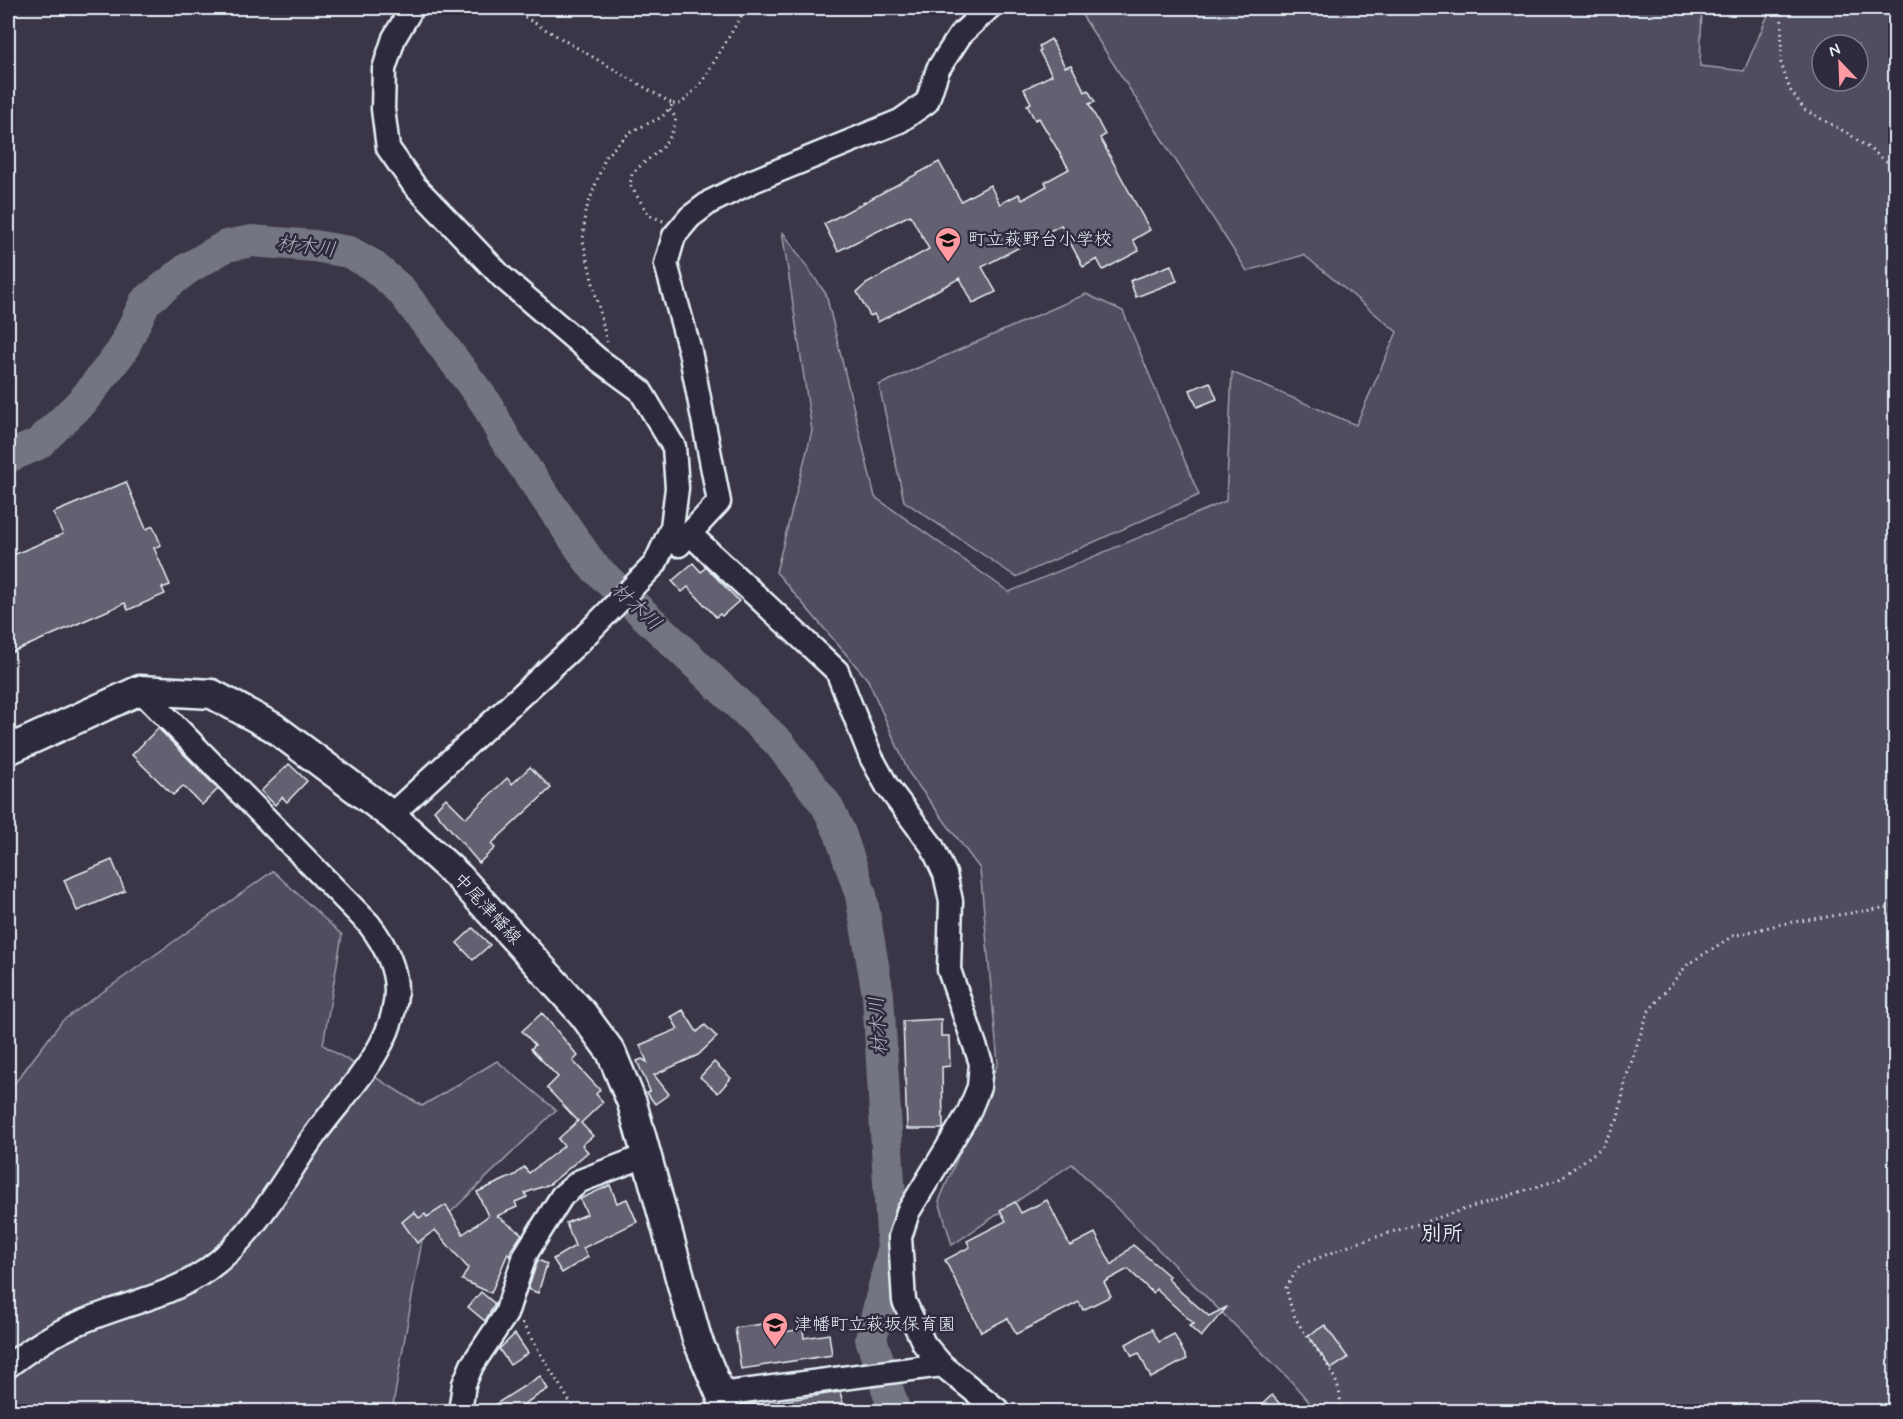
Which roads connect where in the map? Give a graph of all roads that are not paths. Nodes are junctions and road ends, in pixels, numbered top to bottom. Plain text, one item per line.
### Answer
1 (412, 8) edge
2 (989, 8) edge
3 (691, 535) junction
4 (655, 564) junction
5 (140, 690) junction
6 (8, 750) edge
7 (391, 815) junction
8 (645, 1156) junction
9 (942, 1365) junction
10 (8, 1366) edge
11 (724, 1403) edge
12 (460, 1412) edge
13 (1000, 1412) edge

1 - 4 street
2 - 3 street
3 - 4 street
3 - 9 street
4 - 7 street
5 - 6 main road, 中尾津幡線
5 - 7 main road, 中尾津幡線
5 - 10 street
7 - 8 main road, 中尾津幡線
8 - 11 main road, 中尾津幡線
8 - 12 street
9 - 11 street
9 - 13 street

